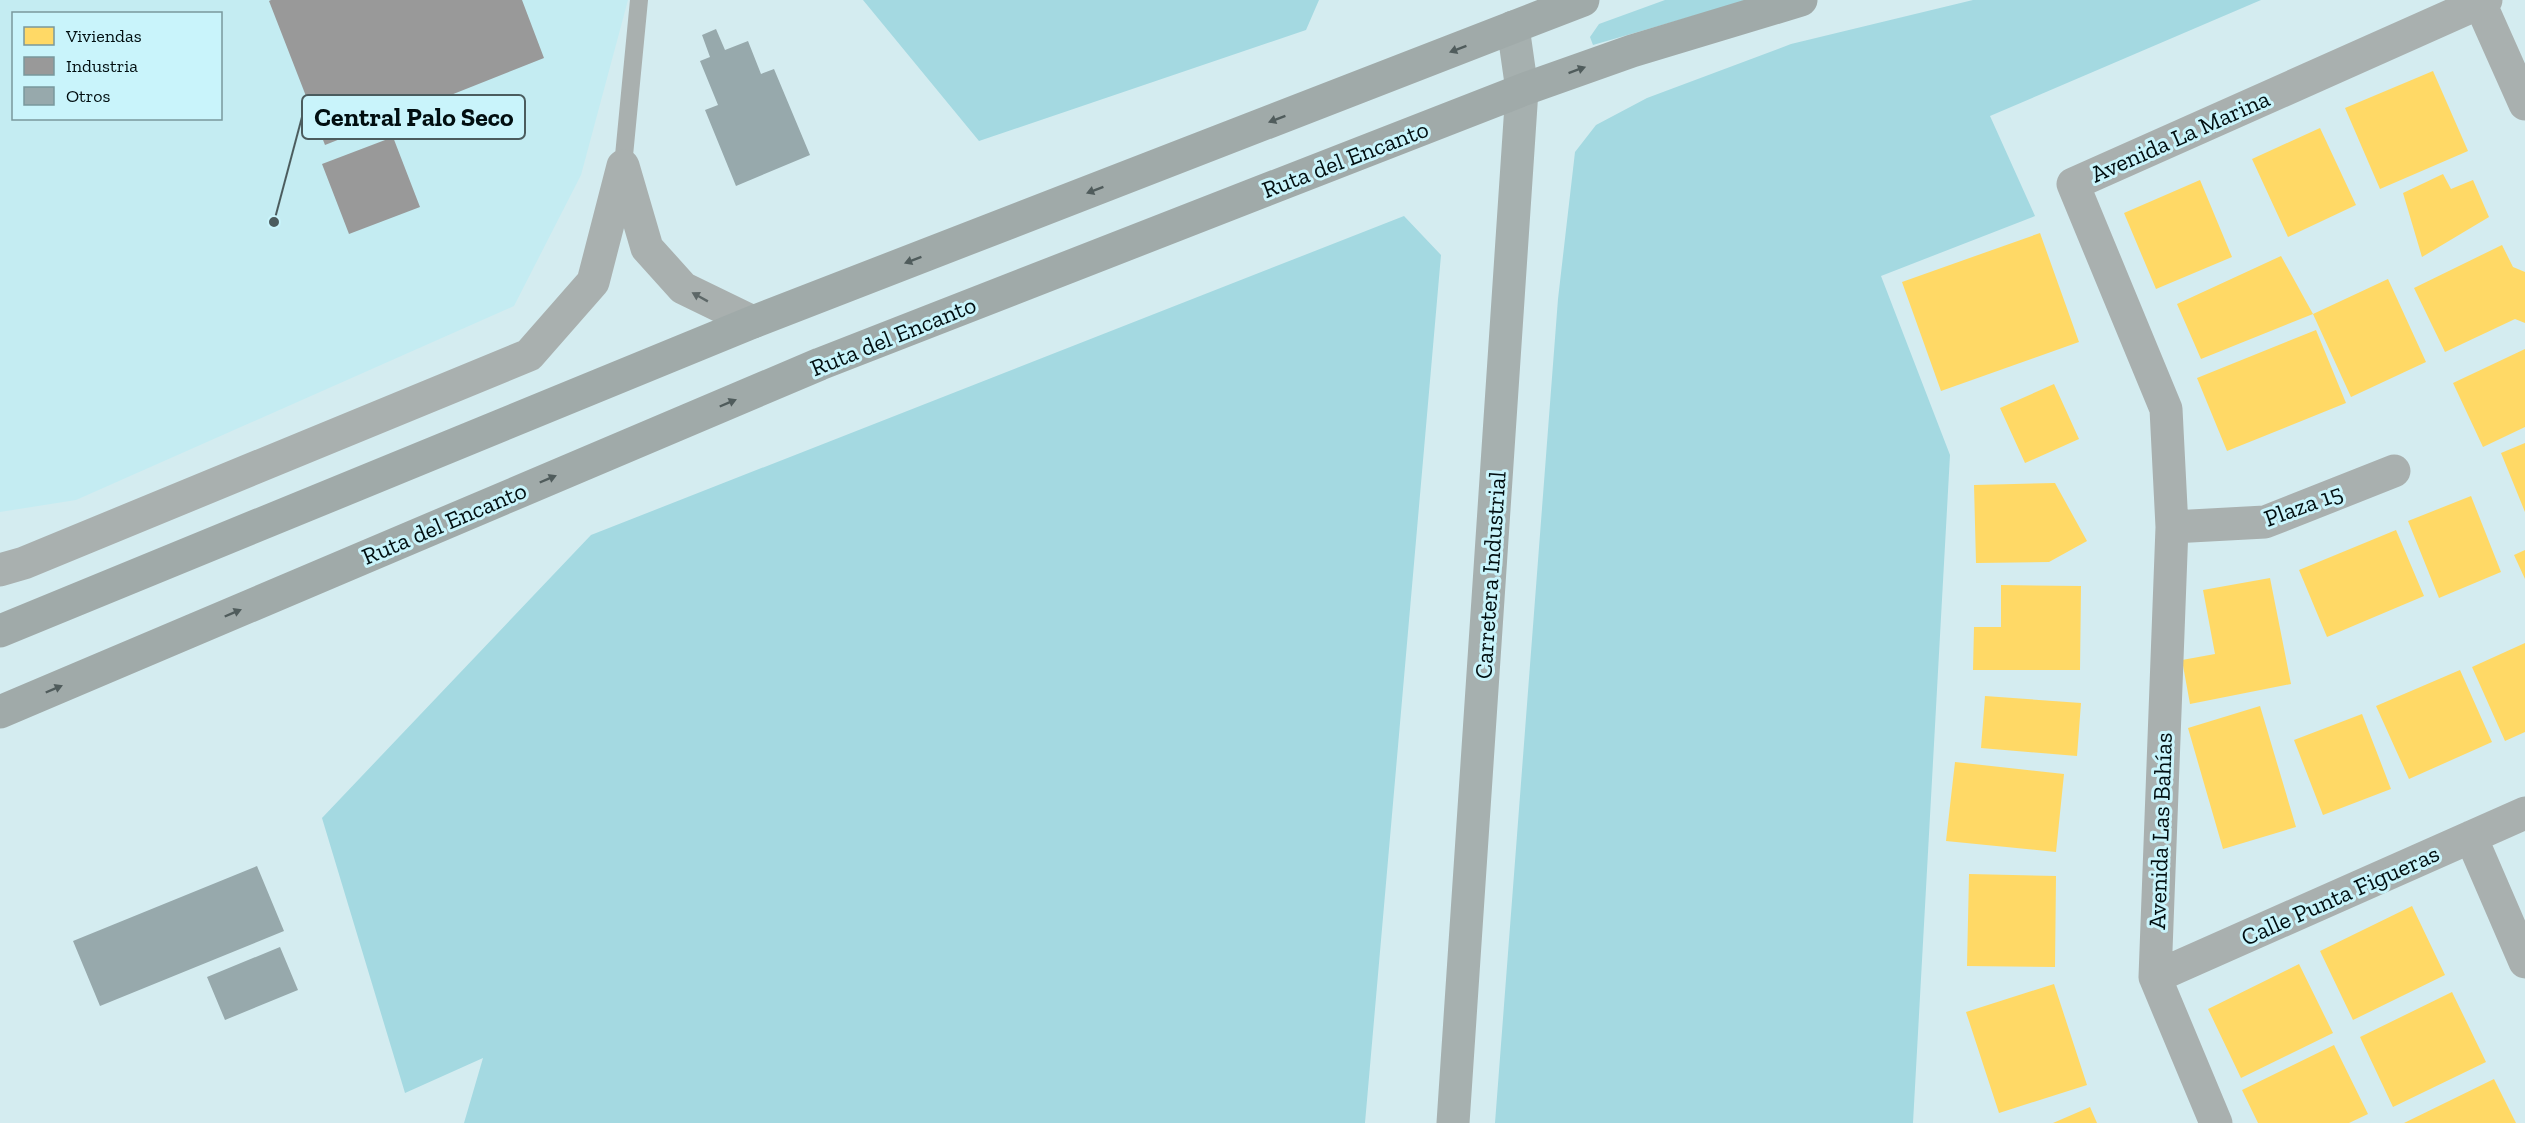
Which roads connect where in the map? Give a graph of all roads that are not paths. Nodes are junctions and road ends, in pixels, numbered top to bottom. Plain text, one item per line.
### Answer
1 (639, 0) edge
2 (1583, 0) edge
3 (1801, 0) edge
4 (2483, 1) edge
5 (1513, 27) junction
6 (1522, 90) junction
7 (2525, 104) edge
8 (623, 166) junction
9 (753, 322) junction
10 (2394, 471) dead end
11 (2172, 527) junction
12 (0, 570) edge
13 (0, 631) edge
14 (0, 712) edge
15 (2525, 813) edge
16 (2470, 837) junction
17 (2525, 962) edge
18 (2155, 977) junction
19 (1453, 1123) edge
20 (2216, 1123) edge

1 - 8 lane
2 - 5 main road
6 -> 3 main road, Ruta del Encanto
4 - 7 street
4 - 11 street, Avenida La Marina
5 - 6 street, Carretera Industrial
5 -> 9 main road
14 -> 6 main road, Ruta del Encanto
6 - 19 street, Carretera Industrial
9 -> 8 street
8 - 12 street
9 - 13 main road
10 - 11 street, Plaza 15
11 - 18 street, Avenida Las Bahías
15 - 16 street, Calle Punta Figueras
16 - 17 street
16 - 18 street, Calle Punta Figueras
18 - 20 street, Avenida Las Bahías

